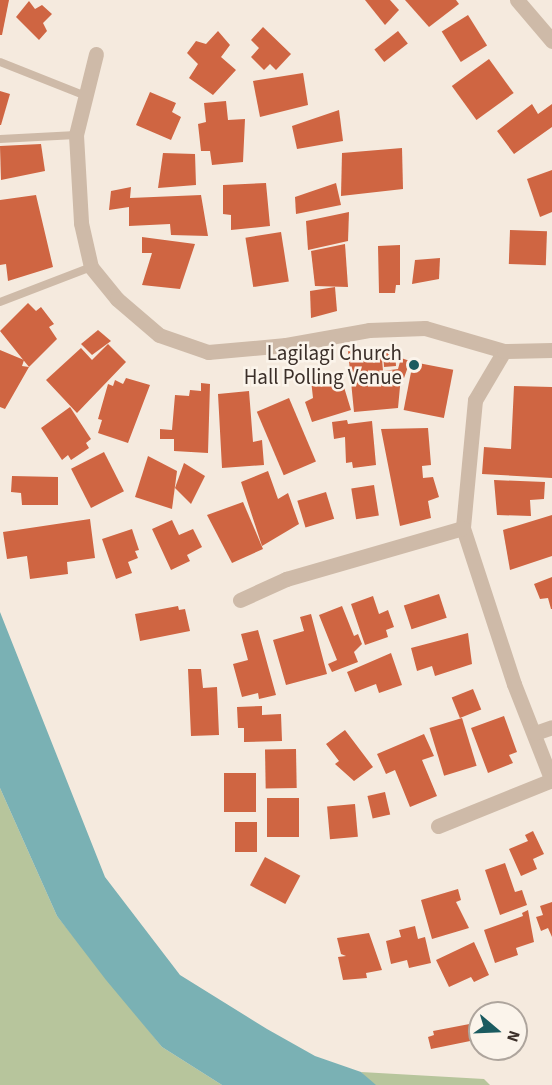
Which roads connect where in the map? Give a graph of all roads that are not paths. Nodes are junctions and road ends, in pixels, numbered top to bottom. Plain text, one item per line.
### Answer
1 (517, 0) edge
2 (552, 41) edge
3 (96, 54) dead end
4 (0, 62) edge
5 (86, 96) junction
6 (76, 135) junction
7 (0, 139) edge
8 (91, 267) junction
9 (0, 302) edge
10 (552, 350) edge
11 (504, 351) junction
12 (463, 528) junction
13 (240, 600) dead end
14 (552, 727) edge
15 (535, 733) junction
16 (552, 781) edge
17 (438, 826) dead end

1 - 2 street
3 - 5 street
4 - 5 lane
5 - 6 street
6 - 7 lane
6 - 8 street
8 - 9 lane
8 - 11 street
10 - 11 street
11 - 12 street
12 - 13 street
12 - 15 street
14 - 15 street
15 - 16 street
16 - 17 street

